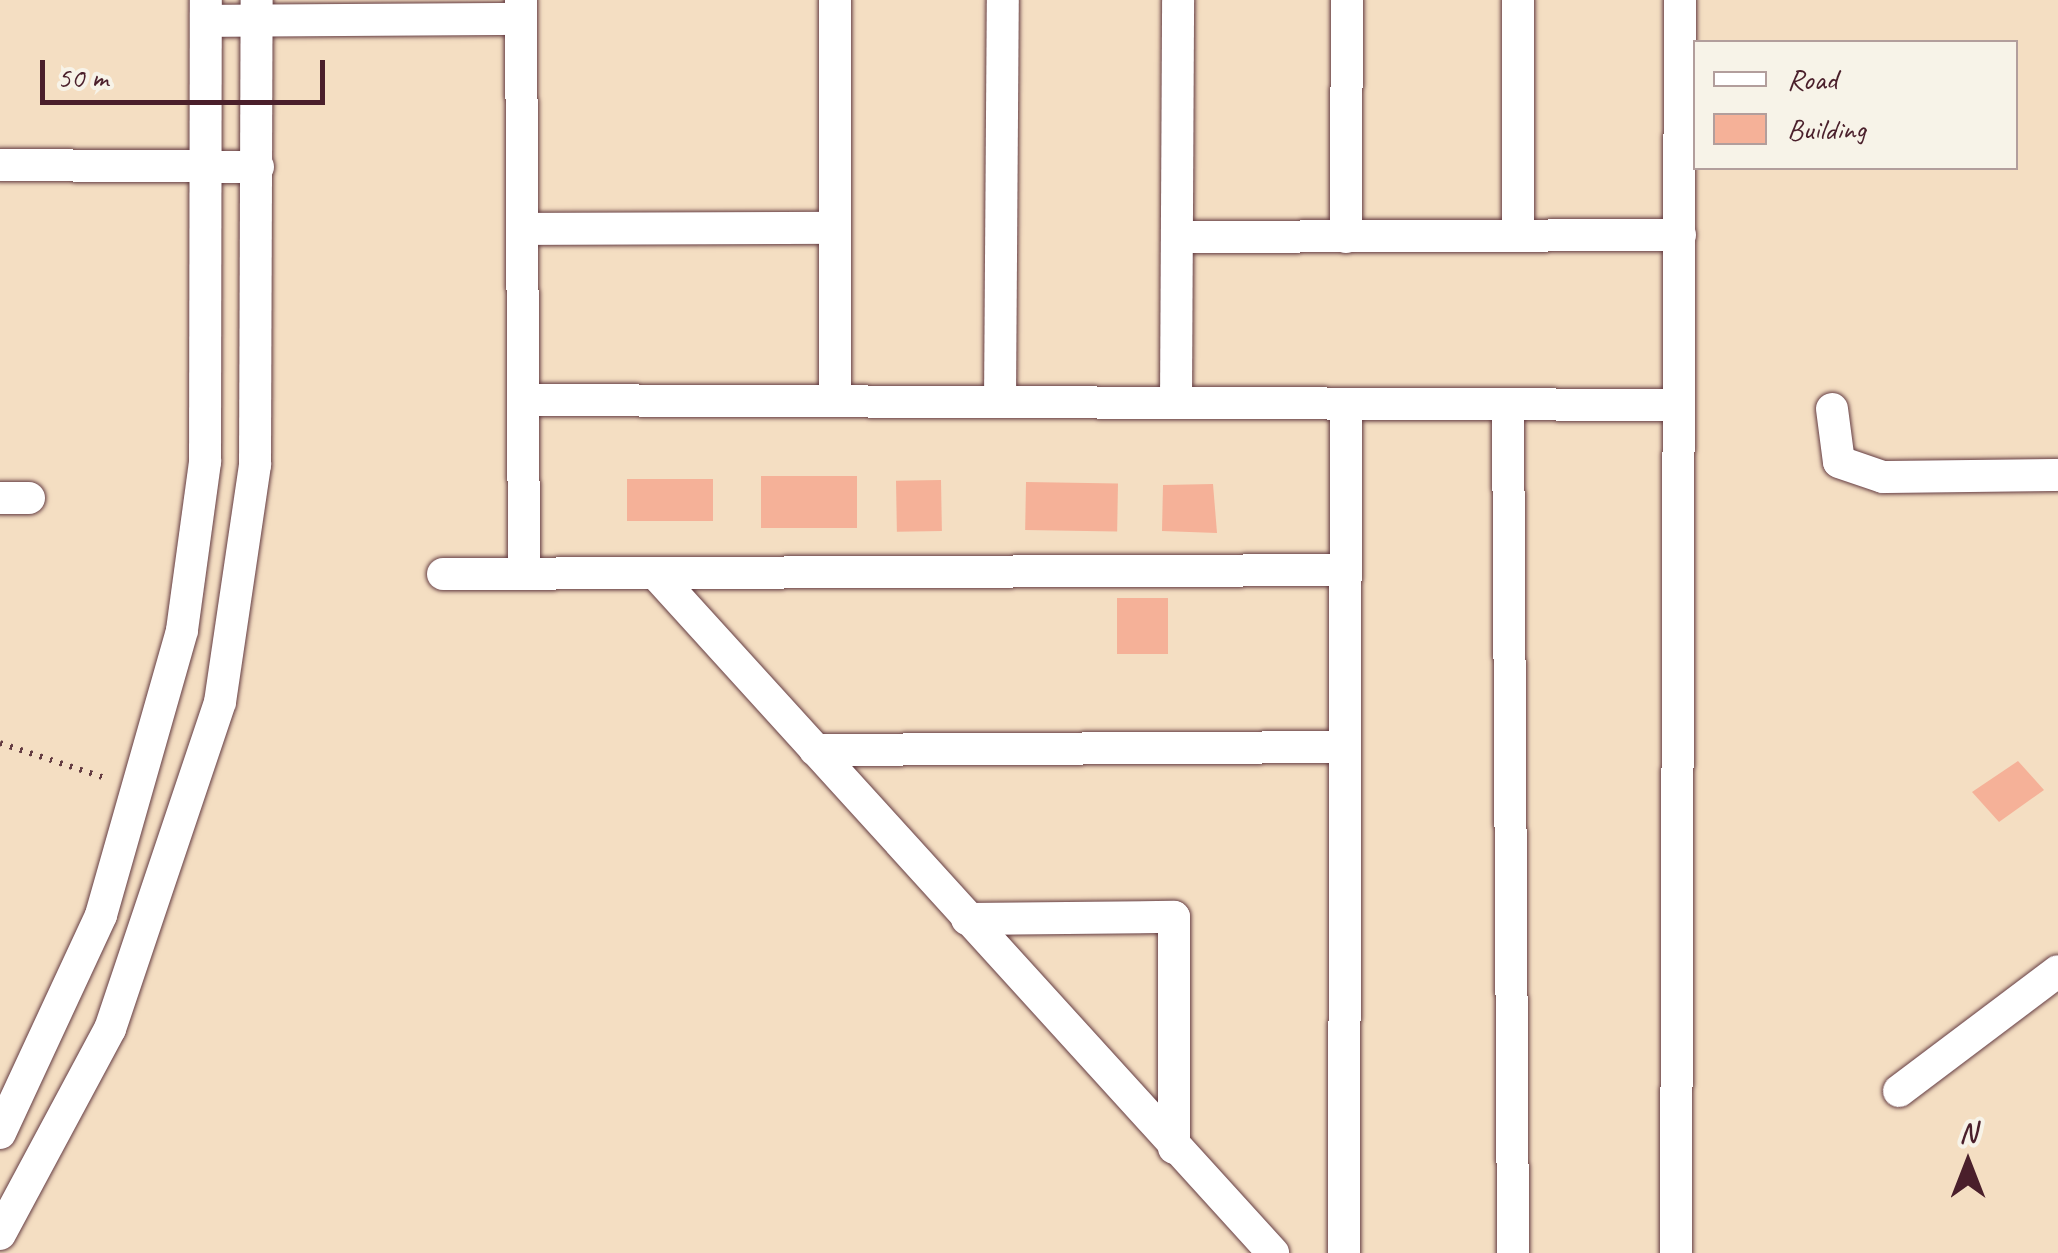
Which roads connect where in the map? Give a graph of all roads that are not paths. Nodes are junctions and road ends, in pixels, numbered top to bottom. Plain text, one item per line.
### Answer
1 (835, 0) edge
2 (1003, 0) edge
3 (1178, 0) edge
4 (1346, 0) edge
5 (1518, 0) edge
6 (1680, 0) edge
7 (521, 9) edge
8 (206, 10) edge
9 (257, 10) edge
10 (0, 165) edge
11 (207, 167) junction
12 (258, 167) junction
13 (522, 228) junction
14 (836, 228) junction
15 (1680, 235) junction
16 (1518, 236) junction
17 (1177, 237) junction
18 (1346, 237) junction
19 (524, 400) junction
20 (835, 401) junction
21 (1000, 402) junction
22 (1176, 402) junction
23 (1346, 404) junction
24 (1508, 404) junction
25 (1679, 405) junction
26 (1832, 409) dead end
27 (2058, 475) edge
28 (1345, 570) junction
29 (655, 573) junction
30 (443, 574) dead end
31 (524, 574) junction
32 (1345, 748) junction
33 (815, 750) junction
34 (142, 790) junction
35 (191, 808) junction
36 (967, 919) junction
37 (2058, 971) edge
38 (1899, 1090) dead end
39 (0, 1133) edge
40 (1174, 1148) junction
41 (0, 1234) edge
42 (1273, 1253) edge
43 (1344, 1253) edge
44 (1513, 1253) edge
45 (1676, 1253) edge

1 - 14 street
2 - 21 street
3 - 17 street
4 - 18 street
5 - 16 street
6 - 15 street
7 - 9 street
7 - 13 street
8 - 9 street
8 - 11 street
9 - 12 street
10 - 11 street
11 - 12 street
11 - 34 street
12 - 35 street
13 - 14 street
13 - 19 street
14 - 20 street
15 - 16 street
15 - 25 street
16 - 18 street
17 - 18 street
17 - 22 street
19 - 20 street
19 - 31 street
20 - 21 street
21 - 22 street
22 - 23 street
23 - 24 street
23 - 28 street
24 - 25 street
24 - 44 street
25 - 45 street
26 - 27 street
28 - 29 street
28 - 32 street
29 - 31 street
29 - 33 street
30 - 31 street
32 - 33 street
32 - 43 street
33 - 36 street
34 - 35 street
34 - 39 street
35 - 41 street
36 - 40 street
36 - 40 street
37 - 38 street
40 - 42 street

